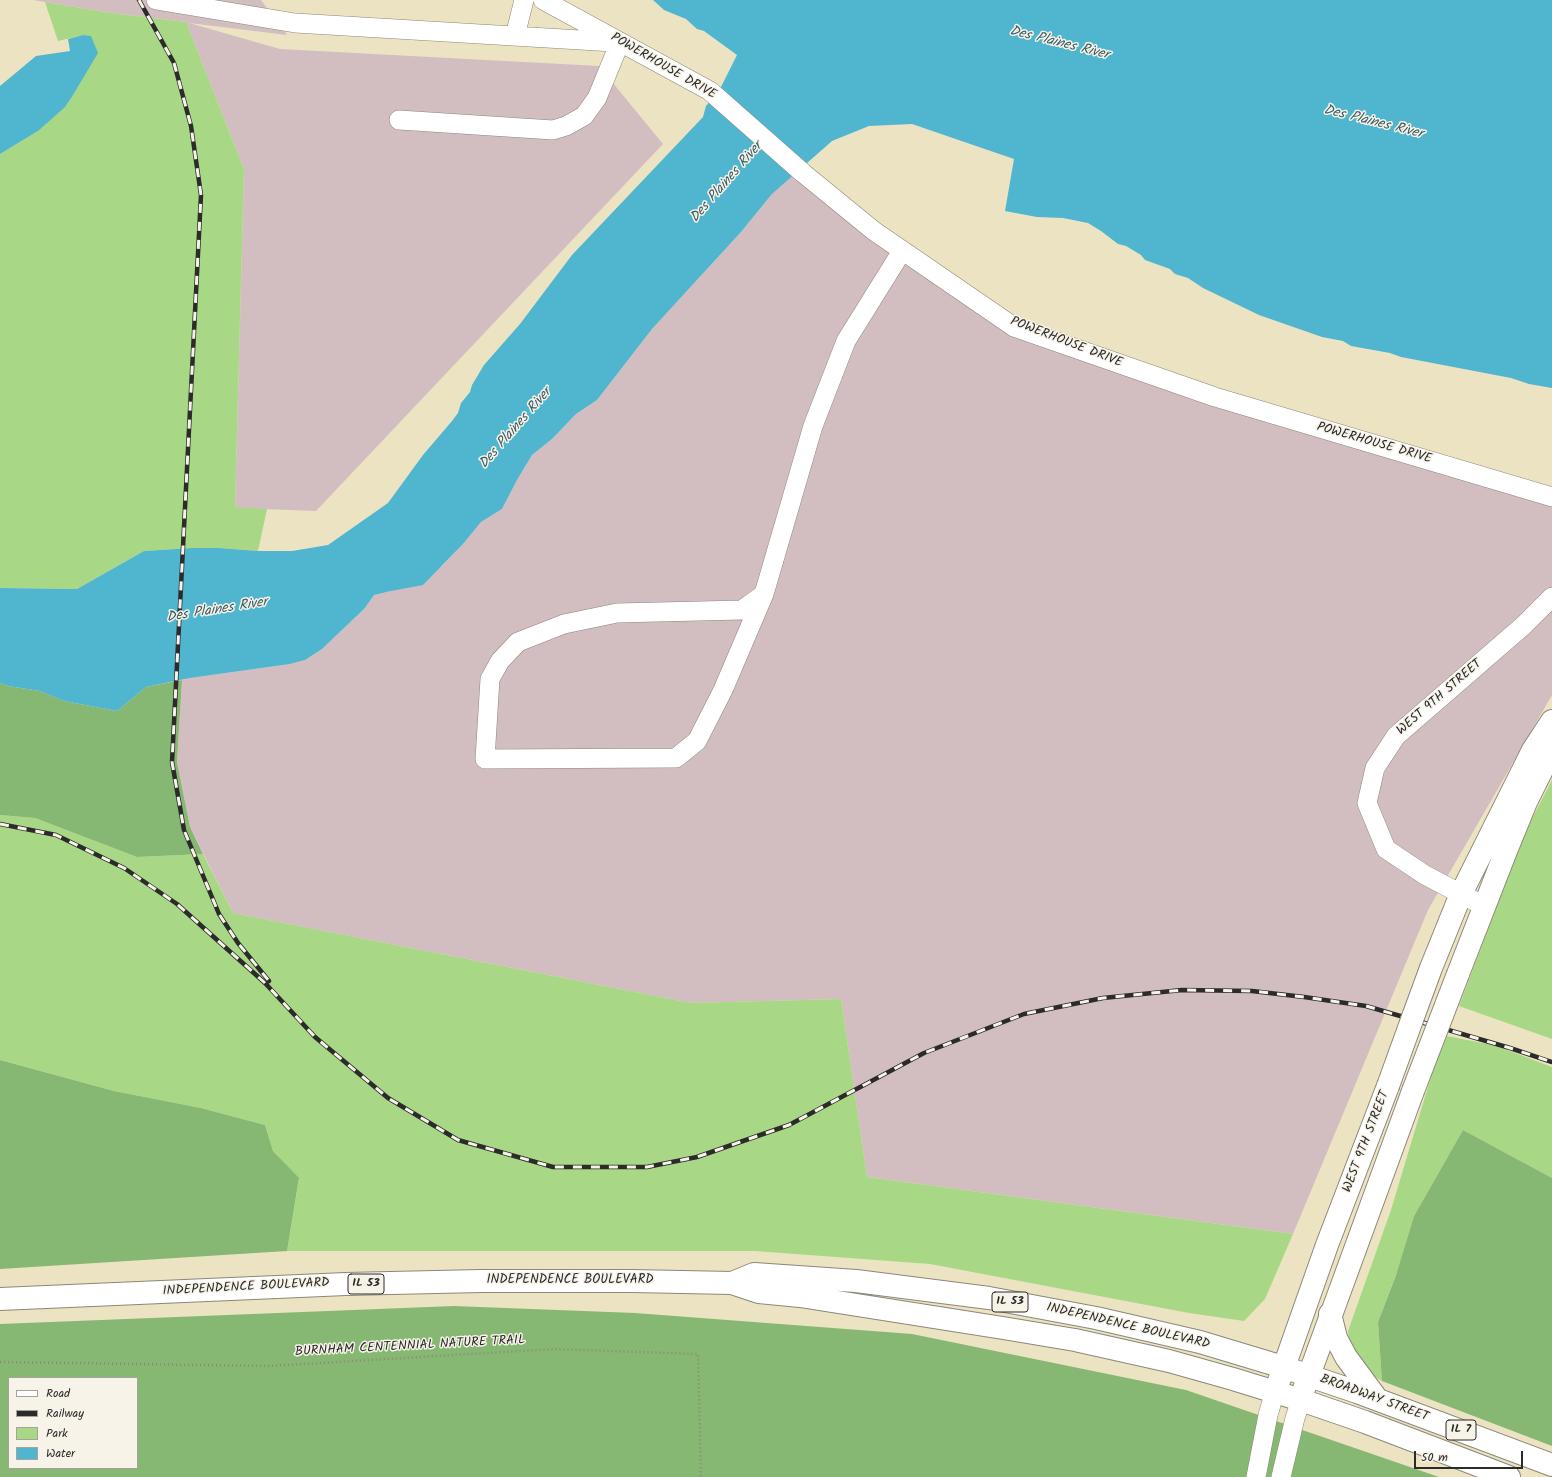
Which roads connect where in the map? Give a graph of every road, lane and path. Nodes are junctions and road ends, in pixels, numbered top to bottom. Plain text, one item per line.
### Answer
1 (156, 0) edge
2 (524, 0) edge
3 (543, 0) edge
4 (228, 6) edge
5 (514, 36) junction
6 (620, 42) junction
7 (399, 120) dead end
8 (902, 251) junction
9 (1552, 497) edge
10 (764, 594) junction
11 (1552, 597) edge
12 (1552, 721) edge
13 (1552, 750) edge
14 (1461, 894) junction
15 (1484, 906) junction
16 (732, 1283) junction
17 (0, 1299) edge
18 (1330, 1314) junction
19 (0, 1362) edge
20 (1283, 1367) junction
21 (1308, 1376) junction
22 (1275, 1391) junction
23 (1377, 1399) junction
24 (1300, 1400) junction
25 (1552, 1465) edge
26 (701, 1477) edge
27 (1256, 1477) edge
28 (1281, 1477) edge
29 (1509, 1477) edge

1 - 4 street
2 - 5 street
3 - 6 street, POWERHOUSE DRIVE
4 - 5 street
5 - 6 street
6 - 7 street
6 - 8 street, POWERHOUSE DRIVE
8 - 9 street, POWERHOUSE DRIVE
8 - 10 street
10 - 10 street
11 - 14 street, WEST 9TH STREET
12 - 14 main road, WEST 9TH STREET
13 - 15 main road, WEST 9TH STREET
14 - 15 street, WEST 9TH STREET
14 - 20 main road, WEST 9TH STREET, bridge
15 - 18 main road, WEST 9TH STREET, bridge
16 - 17 main road, INDEPENDENCE BOULEVARD / IL 53
16 - 20 main road, INDEPENDENCE BOULEVARD / IL 53
16 - 22 main road, INDEPENDENCE BOULEVARD / IL 53
18 - 21 main road, WEST 9TH STREET
18 - 23 main road
19 - 26 path, BURNHAM CENTENNIAL NATURE TRAIL
20 - 21 main road, INDEPENDENCE BOULEVARD / IL 7
20 - 22 main road, WEST 9TH STREET
21 - 23 main road, BROADWAY STREET / IL 7
21 - 24 main road, WEST 9TH STREET
22 - 24 main road, INDEPENDENCE BOULEVARD / IL 53
22 - 27 street
23 - 25 main road, BROADWAY STREET / IL 7
24 - 28 street
24 - 29 main road, BROADWAY STREET / IL 7

